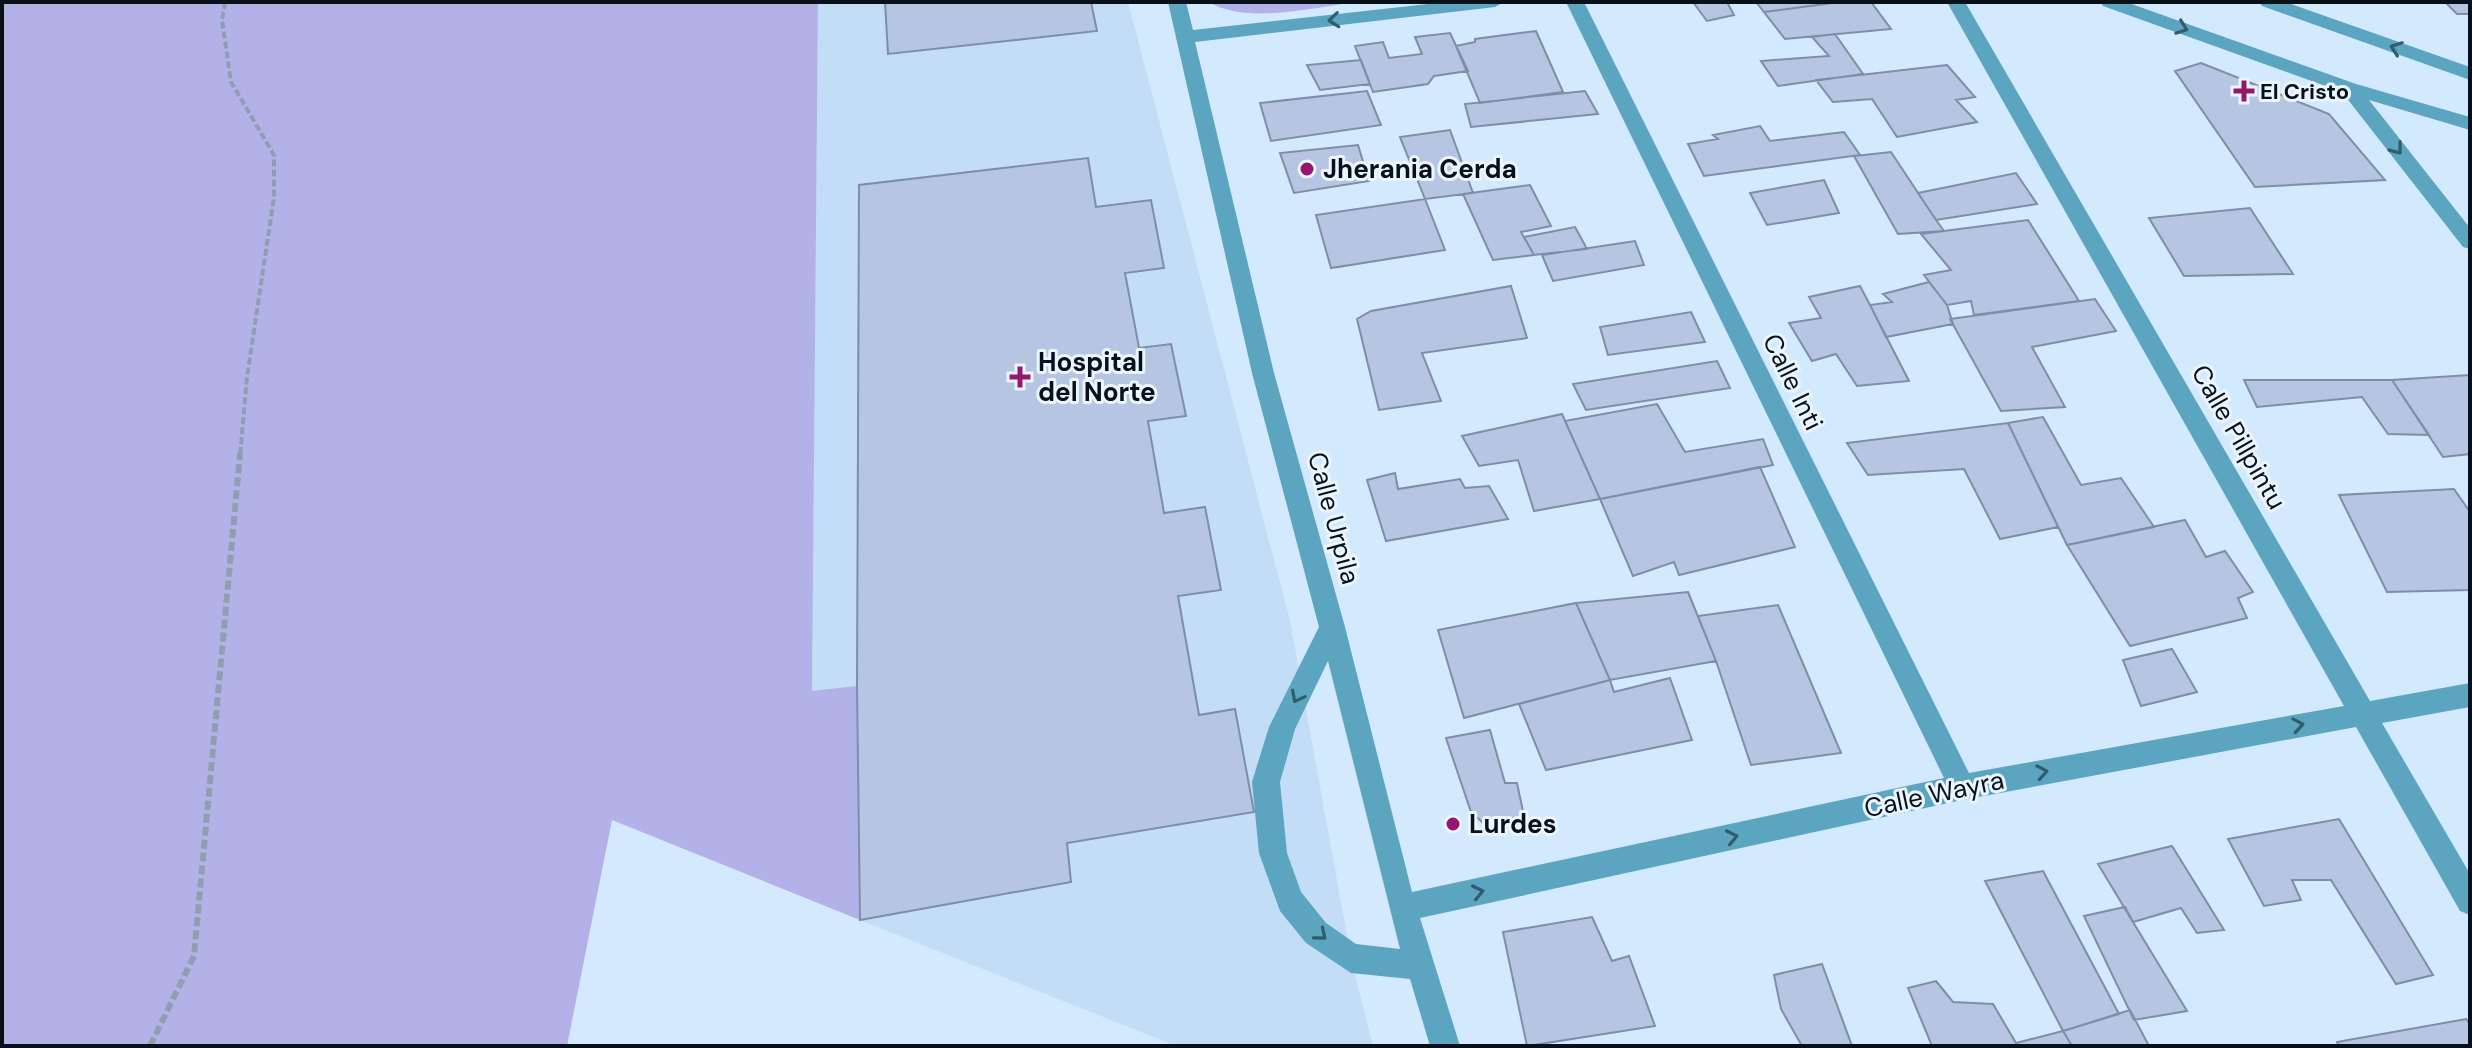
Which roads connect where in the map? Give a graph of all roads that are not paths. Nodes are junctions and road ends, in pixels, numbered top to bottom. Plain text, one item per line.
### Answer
1 (1177, 2) edge
2 (1495, 2) edge
3 (1575, 2) edge
4 (1956, 2) edge
5 (2109, 2) edge
6 (2268, 2) edge
7 (1186, 37) junction
8 (2470, 74) edge
9 (2349, 88) junction
10 (2470, 124) edge
11 (2470, 242) edge
12 (1332, 627) junction
13 (2470, 695) edge
14 (2364, 713) junction
15 (1962, 787) junction
16 (2470, 901) edge
17 (1402, 908) junction
18 (1421, 966) junction
19 (1445, 1046) edge

1 - 7 street, Calle Urpila
2 -> 7 street
3 - 15 street, Calle Inti
4 - 14 street, Calle Pillpintu
5 -> 9 street
8 -> 6 street
7 - 12 street, Calle Urpila
9 - 10 street
9 -> 11 street
12 - 17 street, Calle Urpila
12 -> 18 street
13 - 14 street, Calle Wayra
15 -> 14 street, Calle Wayra
14 - 16 street, Calle Pillpintu
17 -> 15 street, Calle Wayra
17 - 18 street, Calle Urpila
18 - 19 street, Calle Urpila

